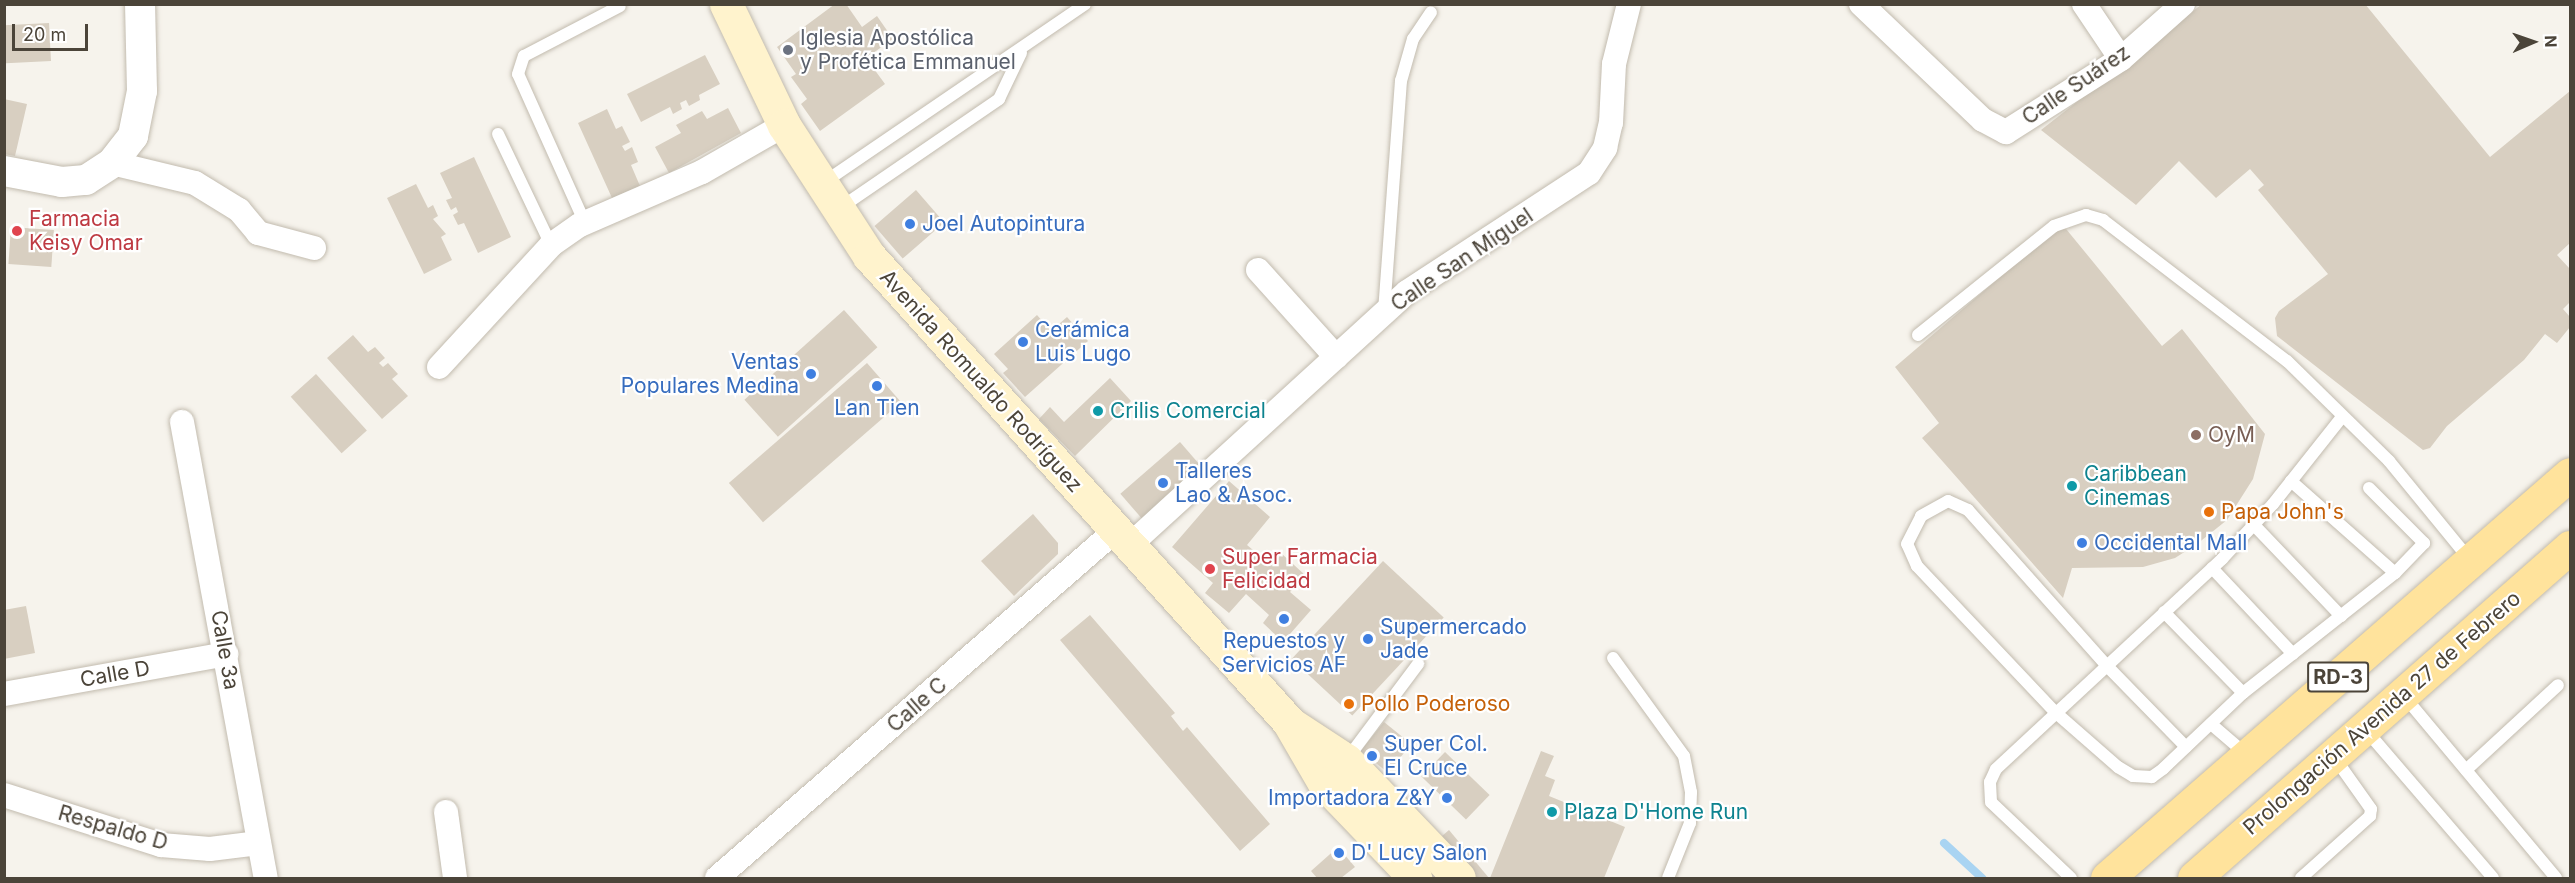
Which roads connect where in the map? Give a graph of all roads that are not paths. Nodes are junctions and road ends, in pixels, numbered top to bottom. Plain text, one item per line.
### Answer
1 (140, 4) edge
2 (726, 4) edge
3 (1085, 4) edge
4 (1629, 4) edge
5 (1861, 4) edge
6 (2084, 4) edge
7 (2183, 4) edge
8 (620, 6) edge
9 (1431, 12) dead end
10 (1022, 51) junction
11 (2121, 59) junction
12 (784, 125) junction
13 (498, 134) dead end
14 (112, 163) junction
15 (4, 171) edge
16 (828, 198) junction
17 (585, 223) junction
18 (551, 245) junction
19 (314, 248) dead end
20 (1258, 270) dead end
21 (1384, 313) junction
22 (1918, 334) dead end
23 (1336, 357) junction
24 (439, 367) dead end
25 (2343, 417) junction
26 (182, 422) dead end
27 (2571, 474) edge
28 (2291, 481) junction
29 (2369, 488) dead end
30 (2254, 525) junction
31 (1123, 537) junction
32 (2571, 547) edge
33 (2471, 561) junction
34 (2212, 568) junction
35 (2395, 573) junction
36 (2164, 612) junction
37 (2342, 616) junction
38 (226, 654) junction
39 (2293, 654) junction
40 (1613, 658) dead end
41 (1418, 664) dead end
42 (2106, 666) junction
43 (2558, 685) dead end
44 (2243, 693) junction
45 (4, 694) edge
46 (2403, 695) junction
47 (2055, 712) junction
48 (1288, 721) junction
49 (2211, 724) junction
50 (2364, 728) junction
51 (2186, 747) junction
52 (2248, 756) junction
53 (2333, 756) junction
54 (1346, 760) junction
55 (2466, 770) junction
56 (4, 795) edge
57 (446, 812) dead end
58 (259, 843) junction
59 (266, 879) edge
60 (455, 879) edge
61 (717, 879) edge
62 (1415, 879) edge
63 (1459, 879) edge
64 (1668, 879) edge
65 (2071, 879) edge
66 (2107, 879) edge
67 (2194, 879) edge
68 (2301, 879) edge
69 (2493, 879) edge
70 (2556, 879) edge

1 - 14 street
2 - 12 main road, Avenida Romualdo Rodríguez
3 - 10 lane
4 - 21 street, Calle San Miguel
5 - 11 street, Calle Suárez
6 - 11 street
7 - 11 street, Calle Suárez
8 - 17 lane
9 - 21 lane
10 - 16 lane
10 - 16 lane
12 - 16 main road, Avenida Romualdo Rodríguez
12 - 17 street
13 - 18 lane
14 - 15 street
14 - 19 street
16 - 31 main road, Avenida Romualdo Rodríguez
17 - 18 street
18 - 24 street
20 - 23 street
21 - 23 street, Calle San Miguel
22 - 25 lane
23 - 31 street, Calle San Miguel
25 - 28 lane
25 - 33 lane
26 - 38 street, Calle 3a
27 - 33 main road, RD-3
28 - 30 lane
28 - 35 lane
29 - 35 lane
30 - 34 lane
30 - 37 lane
31 - 48 main road, Avenida Romualdo Rodríguez
31 - 61 street, Calle C
32 - 46 main road, Prolongación Avenida 27 de Febrero / RD-3
33 - 52 main road, RD-3
34 - 36 lane
34 - 39 lane
35 - 37 lane
36 - 42 lane
36 - 44 lane
37 - 39 lane
38 - 45 street, Calle D
38 - 58 street, Calle 3a
39 - 44 lane
40 - 64 lane
41 - 54 lane
42 - 47 lane
42 - 47 lane
42 - 51 lane
43 - 55 lane
44 - 49 lane
46 - 50 main road, Prolongación Avenida 27 de Febrero / RD-3
46 - 55 lane
47 - 51 lane
47 - 65 lane
48 - 54 main road, Avenida Romualdo Rodríguez
48 - 62 main road, Avenida Romualdo Rodríguez
49 - 51 lane
49 - 52 lane
50 - 53 main road, Prolongación Avenida 27 de Febrero / RD-3
50 - 69 lane
52 - 66 main road, RD-3
53 - 67 main road, Prolongación Avenida 27 de Febrero / RD-3
53 - 68 lane
54 - 63 main road, Avenida Romualdo Rodríguez
55 - 70 lane
56 - 58 street, Respaldo D
57 - 60 street
58 - 59 street, Calle 3a

